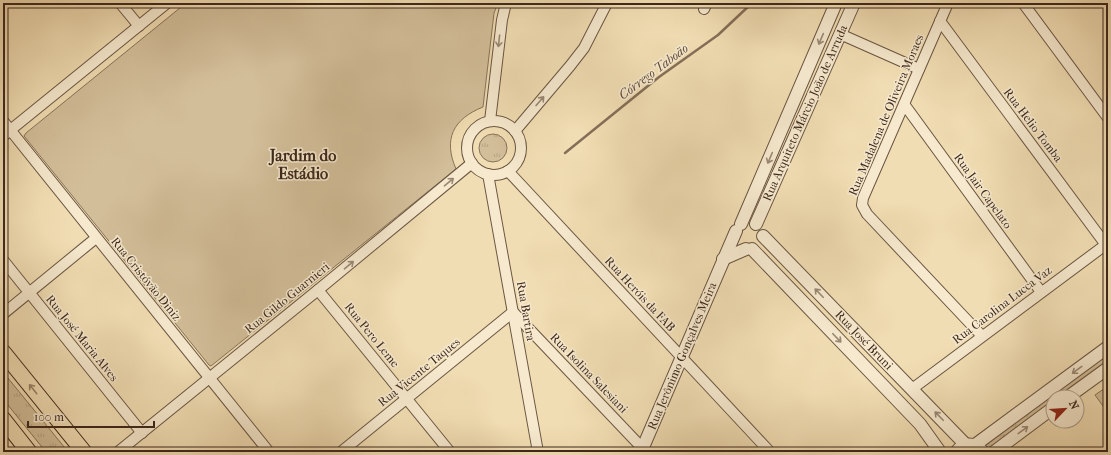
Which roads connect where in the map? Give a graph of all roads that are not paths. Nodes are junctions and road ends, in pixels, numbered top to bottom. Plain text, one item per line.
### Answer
1 (120, 3) edge
2 (167, 3) edge
3 (506, 3) edge
4 (607, 3) edge
5 (836, 3) edge
6 (854, 3) edge
7 (948, 3) edge
8 (1023, 3) edge
9 (940, 21) junction
10 (139, 26) junction
11 (840, 34) junction
12 (919, 69) junction
13 (904, 104) junction
14 (1108, 118) edge
15 (3, 121) edge
16 (490, 121) junction
17 (515, 131) junction
18 (6, 133) edge
19 (472, 163) junction
20 (508, 171) junction
21 (488, 174) junction
22 (756, 224) junction
23 (739, 227) junction
24 (763, 236) junction
25 (96, 238) junction
26 (1107, 244) edge
27 (749, 249) junction
28 (723, 259) junction
29 (3, 260) edge
30 (318, 290) junction
31 (29, 292) junction
32 (1041, 292) junction
33 (513, 312) junction
34 (3, 314) edge
35 (982, 336) junction
36 (1108, 347) edge
37 (3, 352) edge
38 (682, 358) junction
39 (1108, 368) edge
40 (209, 378) junction
41 (912, 389) junction
42 (1079, 389) edge
43 (407, 398) junction
44 (1045, 414) edge
45 (3, 420) edge
46 (142, 433) junction
47 (970, 448) edge
48 (644, 451) edge
49 (29, 452) edge
50 (84, 452) edge
51 (118, 452) edge
52 (269, 452) edge
53 (341, 452) edge
54 (450, 452) edge
55 (538, 452) edge
56 (770, 452) edge
57 (940, 452) edge
58 (994, 452) edge

1 - 10 street
2 - 10 street
3 -> 16 street
17 -> 4 street
5 -> 23 street, Rua Arquiteto Márcio João de Arruda
6 - 11 street, Rua Arquiteto Márcio João de Arruda
7 - 9 street, Rua Madalena de Oliveira Moraes
8 - 14 street
9 - 12 street, Rua Madalena de Oliveira Moraes
9 - 26 street, Rua Helio Tomba
10 - 18 street
11 - 12 street
11 - 22 street, Rua Arquiteto Márcio João de Arruda
12 - 13 street, Rua Madalena de Oliveira Moraes
13 - 32 street, Rua Jair Capelato
13 - 35 street, Rua Madalena de Oliveira Moraes
15 - 18 street, Rua Cristóvão Diniz
16 - 17 street
16 - 19 street
17 - 20 street
18 - 25 street, Rua Cristóvão Diniz
19 - 21 street
30 -> 19 street, Rua Gildo Guarnieri
20 - 21 street
20 - 38 street, Rua Heróis da FAB
21 - 33 street, Rua Bartira
22 - 23 street
22 - 24 street
23 - 27 street
23 - 28 street, Rua Jerônimo Gonçalves Meira
24 - 27 street
41 -> 24 street, Rua José Bruni
25 - 31 street
25 - 40 street, Rua Cristóvão Diniz
26 - 32 street, Rua Carolina Lucca Vaz
27 - 28 street
27 -> 57 street, Rua José Bruni
28 - 38 street, Rua Jerônimo Gonçalves Meira
29 - 31 street, Rua José Maria Alves
30 - 40 street, Rua Gildo Guarnieri
30 - 43 street, Rua Pero Leme
31 - 34 street
31 - 46 street, Rua José Maria Alves
32 - 35 street, Rua Carolina Lucca Vaz
33 - 43 street, Rua Vicente Taques
33 - 48 street, Rua Isolina Salesiani
33 - 55 street, Rua Bartira
35 - 41 street, Rua Carolina Lucca Vaz
36 -> 47 street, Rua José Bruni
50 -> 37 main road
38 - 48 street, Rua Jerônimo Gonçalves Meira
38 - 56 street, Rua Heróis da FAB
39 - 42 street
40 - 46 street, Rua Gildo Guarnieri
40 - 52 street, Rua Cristóvão Diniz
47 -> 41 street, Rua José Bruni
43 - 53 street, Rua Vicente Taques
43 - 54 street, Rua Pero Leme
58 -> 44 street
45 - 49 main road
46 - 51 street, Rua Gildo Guarnieri

